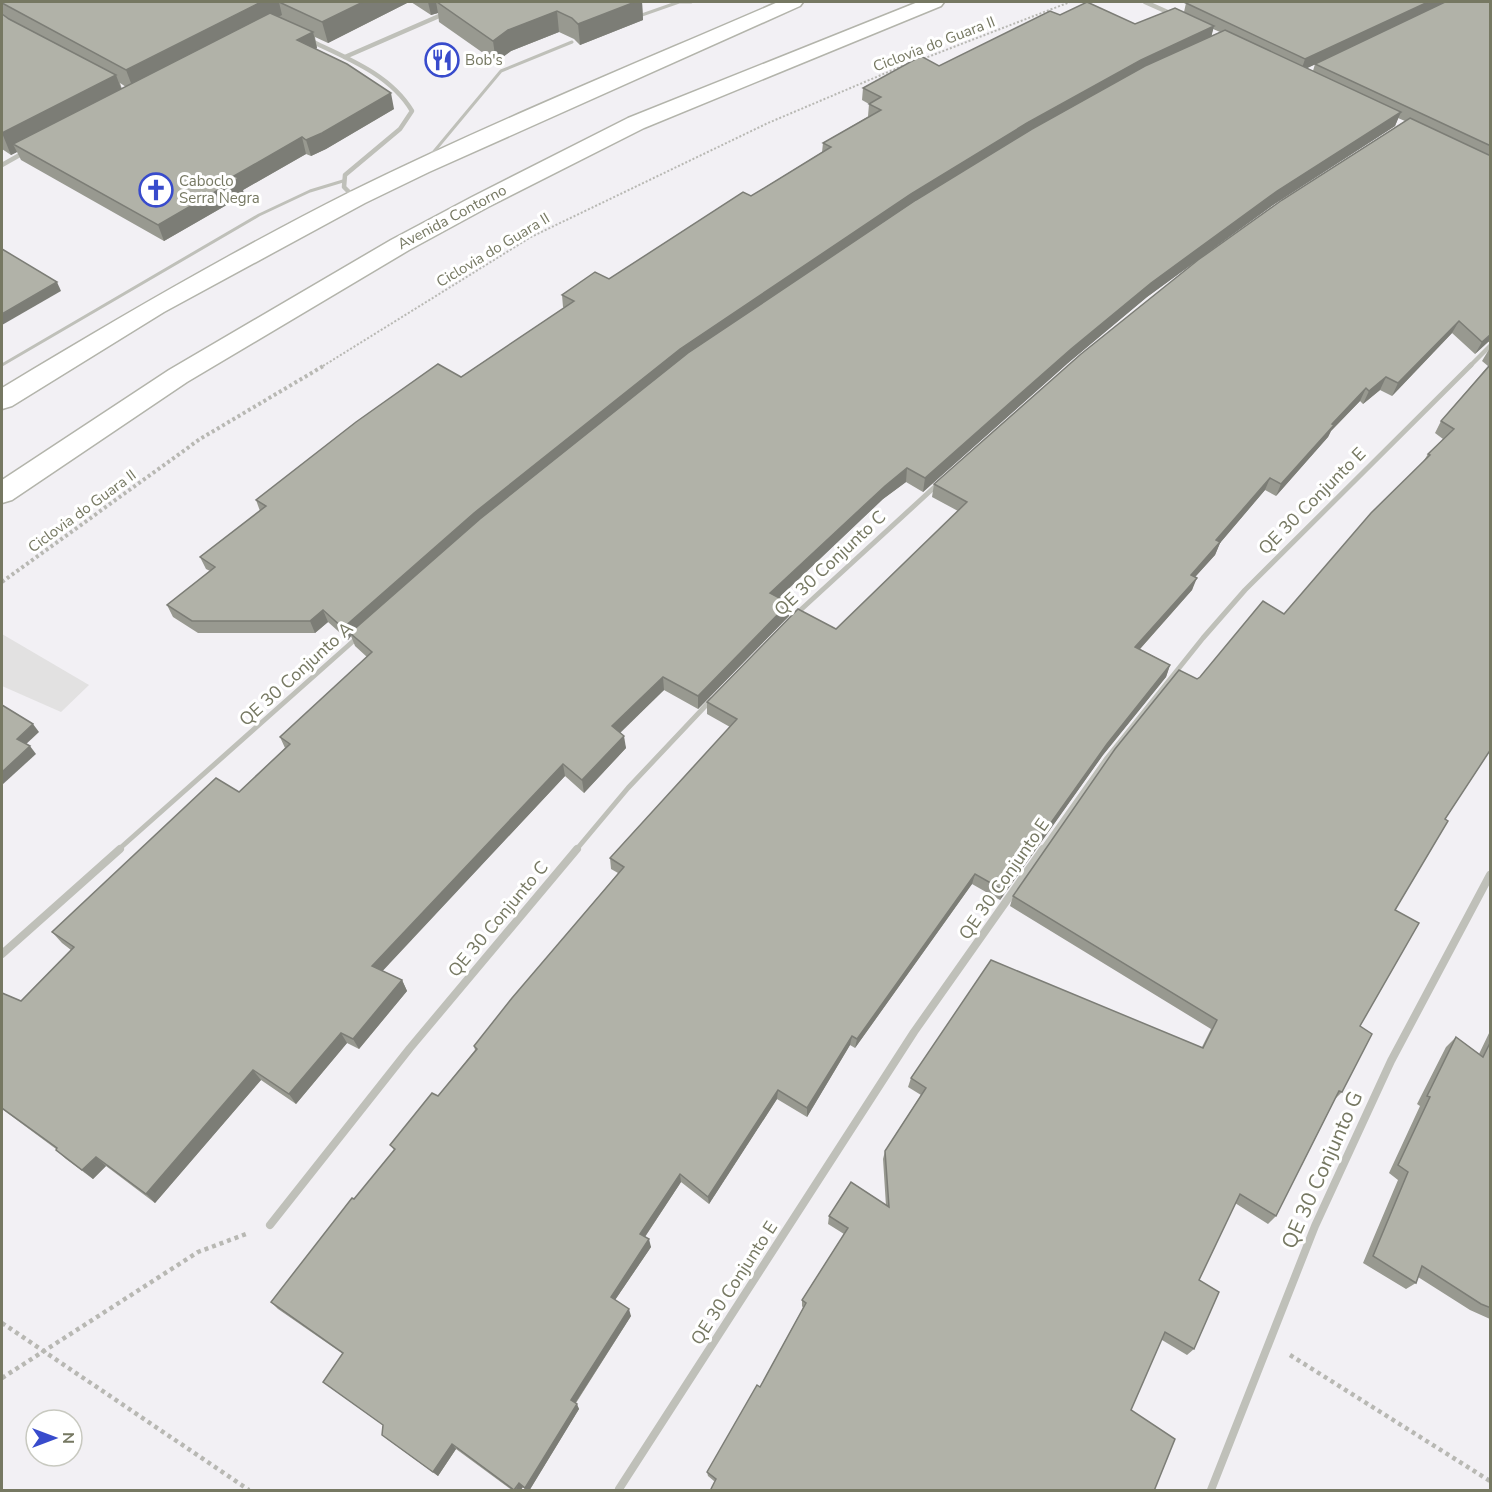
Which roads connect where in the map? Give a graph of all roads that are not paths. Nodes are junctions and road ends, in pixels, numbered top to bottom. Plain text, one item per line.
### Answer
1 (691, 2) edge
2 (793, 2) edge
3 (934, 2) edge
4 (1145, 2) edge
5 (872, 4) dead end
6 (452, 11) edge
7 (1174, 15) edge
8 (895, 16) junction
9 (636, 17) edge
10 (304, 38) edge
11 (572, 42) edge
12 (345, 57) junction
13 (32, 149) edge
14 (2, 165) edge
15 (421, 167) junction
16 (350, 189) junction
17 (1491, 346) edge
18 (2, 365) edge
19 (2, 400) edge
20 (944, 478) edge
21 (2, 493) edge
22 (791, 619) edge
23 (368, 629) edge
24 (714, 698) edge
25 (1491, 875) edge
26 (2, 954) edge
27 (270, 1225) road end
28 (619, 1490) edge
29 (1210, 1491) edge

1 - 9 lane
2 - 15 main road
3 - 8 main road, Avenida Contorno
4 - 7 street
5 - 8 main road
6 - 12 street
8 - 21 main road, Avenida Contorno
10 - 12 street
11 - 15 lane
12 - 16 street
13 - 14 street
15 - 16 main road
16 - 18 lane
16 - 19 main road
17 - 28 street, QE 30 Conjunto E
20 - 22 street, QE 30 Conjunto C
23 - 26 street, QE 30 Conjunto A
24 - 27 street, QE 30 Conjunto C
25 - 29 street, QE 30 Conjunto G

